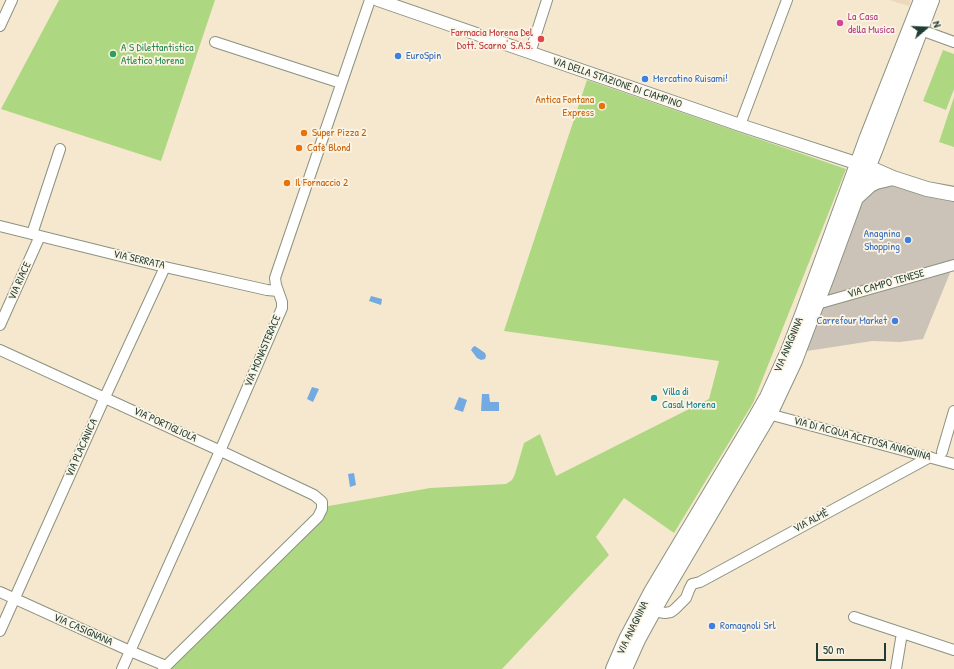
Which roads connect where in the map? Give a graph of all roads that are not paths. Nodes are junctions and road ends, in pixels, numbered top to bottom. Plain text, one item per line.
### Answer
1 (12, 0) edge
2 (370, 0) edge
3 (378, 0) edge
4 (547, 0) edge
5 (786, 0) edge
6 (921, 0) edge
7 (932, 0) edge
8 (0, 26) edge
9 (921, 30) junction
10 (215, 42) dead end
11 (954, 42) edge
12 (530, 52) junction
13 (341, 83) junction
14 (740, 125) junction
15 (60, 149) dead end
16 (875, 151) junction
17 (862, 166) junction
18 (893, 178) junction
19 (954, 194) edge
20 (856, 198) junction
21 (0, 226) edge
22 (36, 235) junction
23 (954, 265) edge
24 (165, 267) junction
25 (278, 291) junction
26 (817, 304) junction
27 (0, 325) edge
28 (0, 350) edge
29 (105, 397) junction
30 (766, 397) junction
31 (954, 411) edge
32 (770, 412) junction
33 (220, 450) junction
34 (942, 452) dead end
35 (930, 457) junction
36 (954, 464) edge
37 (0, 592) edge
38 (15, 599) junction
39 (653, 611) junction
40 (854, 617) dead end
41 (0, 630) edge
42 (902, 633) junction
43 (954, 650) edge
44 (130, 651) junction
45 (164, 668) edge
46 (122, 669) edge
47 (613, 669) edge
48 (625, 669) edge
49 (896, 669) edge

1 - 8 street
2 - 13 street, VIA MONASTERACE
3 - 12 street, VIA DELLA STAZIONE DI CIAMPINO
4 - 12 street
5 - 14 street
6 - 17 main road, VIA ANAGNINA
7 - 9 main road, VIA ANAGNINA
9 - 11 street
9 - 16 main road, VIA ANAGNINA
10 - 13 street
12 - 14 street, VIA DELLA STAZIONE DI CIAMPINO
13 - 25 street, VIA MONASTERACE
14 - 17 street, VIA DELLA STAZIONE DI CIAMPINO
15 - 22 street, VIA RIACE
16 - 17 main road, VIA ANAGNINA
16 - 18 main road
17 - 18 main road
17 - 20 main road, VIA ANAGNINA
17 - 30 main road, VIA ANAGNINA
18 - 19 main road
18 - 20 main road
20 - 26 main road, VIA ANAGNINA
21 - 22 street, VIA SERRATA
22 - 24 street, VIA SERRATA
22 - 27 street, VIA RIACE
23 - 26 street, VIA CAMPO TENESE
24 - 25 street, VIA SERRATA
24 - 29 street, VIA PLACANICA
25 - 33 street, VIA MONASTERACE
26 - 32 main road, VIA ANAGNINA
28 - 29 street, VIA PORTIGLIOLA
29 - 33 street, VIA PORTIGLIOLA
29 - 38 street, VIA PLACANICA
30 - 32 street
30 - 47 main road, VIA ANAGNINA
31 - 34 street
32 - 35 street, VIA DI ACQUA ACETOSA ANAGNINA
32 - 39 main road, VIA ANAGNINA
33 - 44 street, VIA MONASTERACE
33 - 45 street, VIA PORTIGLIOLA
35 - 36 street, VIA DI ACQUA ACETOSA ANAGNINA
35 - 39 street, VIA ALMÈ
37 - 38 street, VIA CASIGNANA
38 - 41 street, VIA PLACANICA
38 - 44 street, VIA CASIGNANA
39 - 48 main road, VIA ANAGNINA
40 - 42 street
42 - 43 street
42 - 49 street
44 - 45 street, VIA CASIGNANA
44 - 46 street, VIA MONASTERACE

